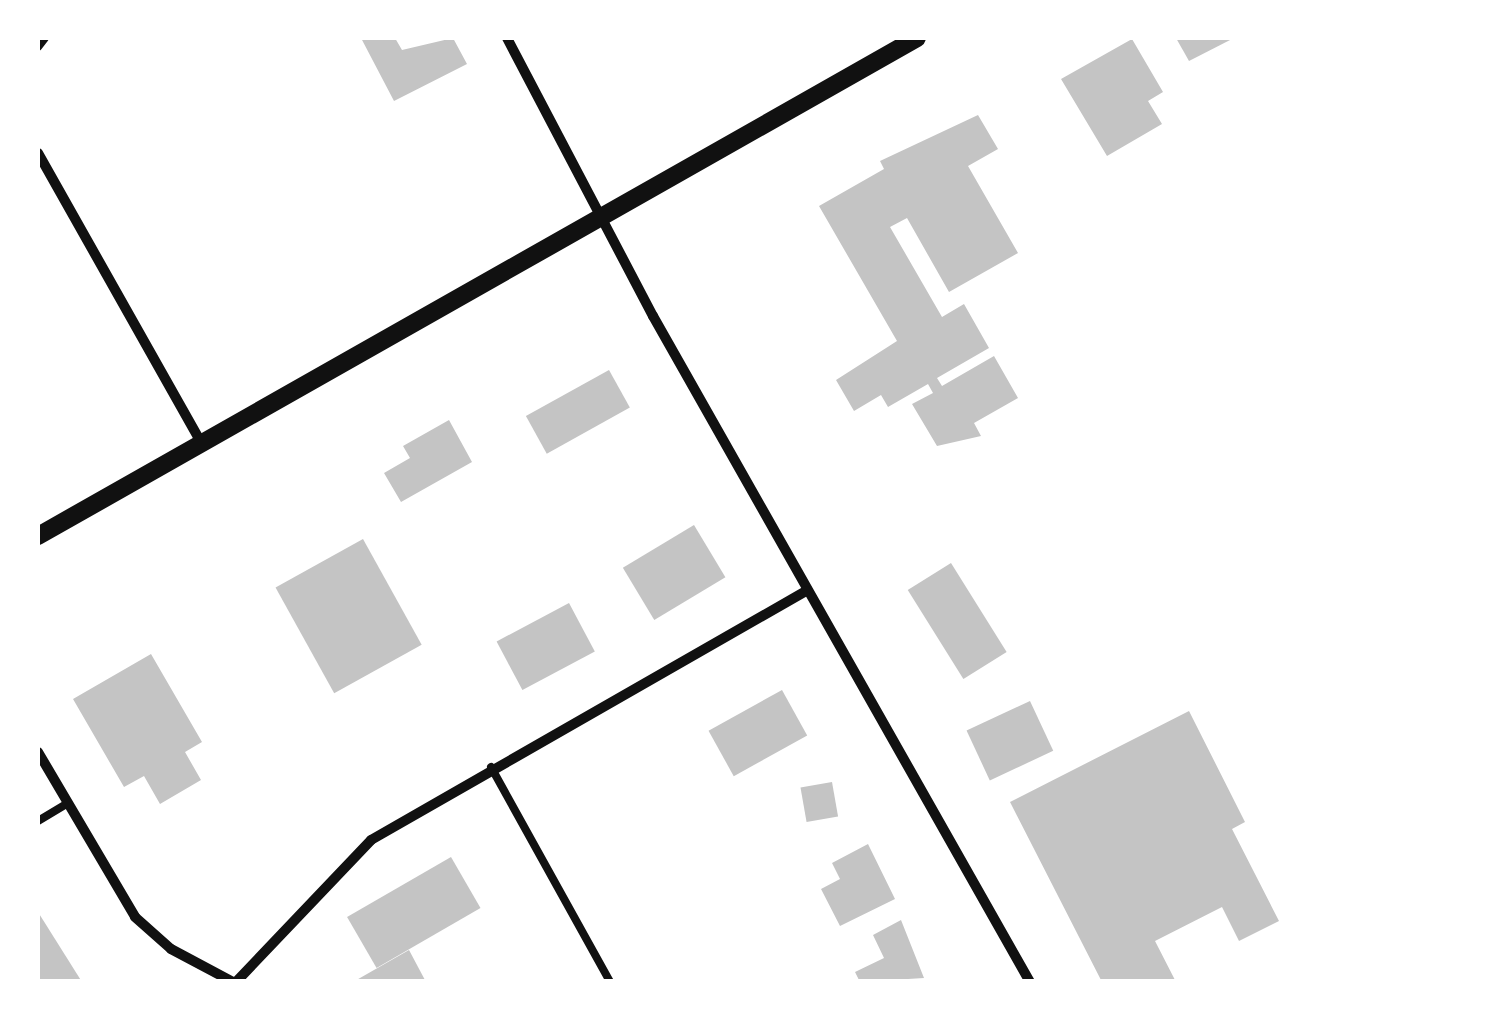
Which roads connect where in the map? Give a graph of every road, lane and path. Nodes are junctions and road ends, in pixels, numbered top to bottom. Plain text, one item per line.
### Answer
1 (507, 38) edge
2 (917, 38) edge
3 (49, 39) edge
4 (38, 46) edge
5 (38, 154) edge
6 (598, 215) junction
7 (202, 442) junction
8 (38, 536) edge
9 (806, 591) junction
10 (38, 752) edge
11 (491, 767) junction
12 (68, 803) junction
13 (38, 821) edge
14 (234, 982) edge
15 (610, 982) edge
16 (1030, 982) edge

1 - 6 street
2 - 6 street
3 - 4 lane
5 - 7 street
6 - 7 street
6 - 9 street
7 - 8 street
9 - 11 street
9 - 16 street
10 - 12 street
11 - 14 street
11 - 15 lane
12 - 13 lane
12 - 14 street

